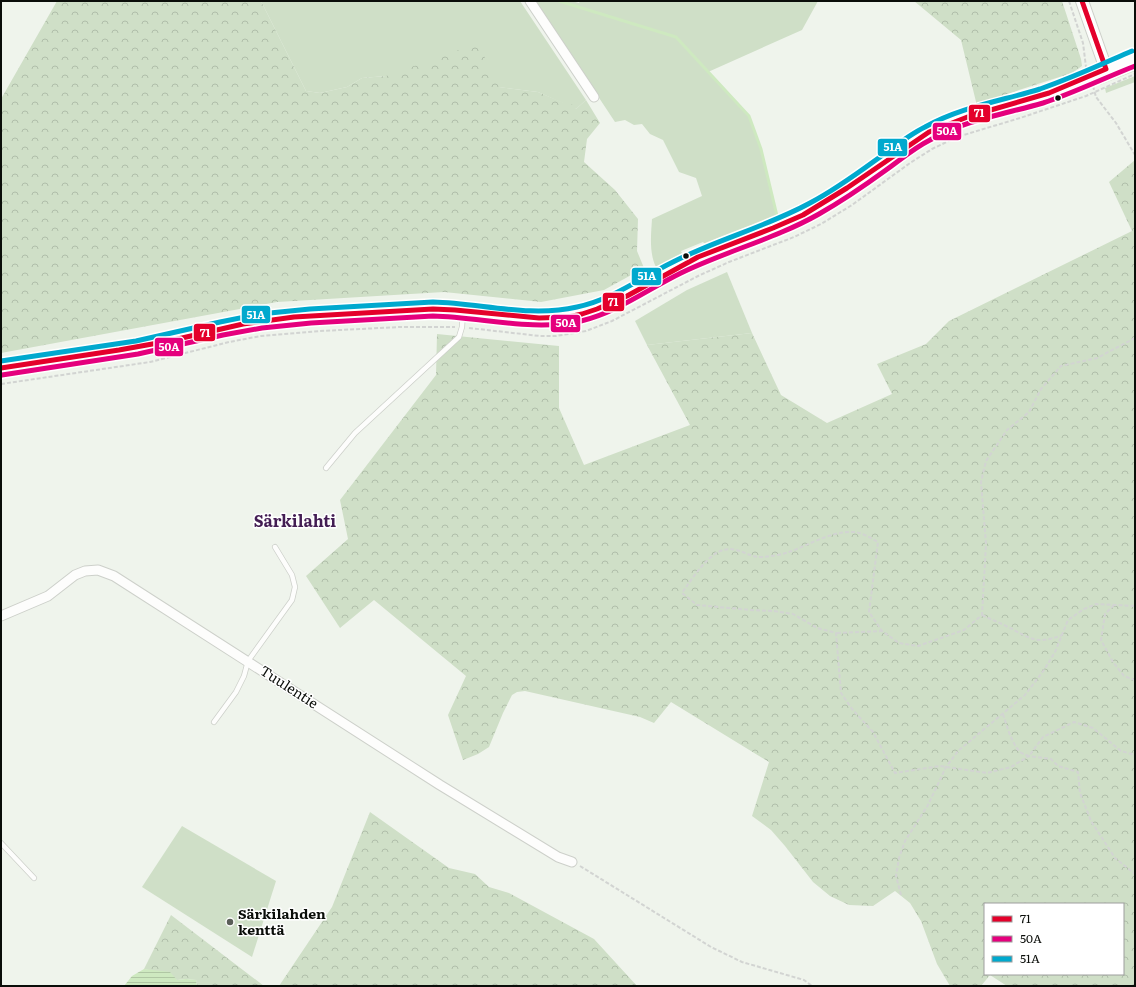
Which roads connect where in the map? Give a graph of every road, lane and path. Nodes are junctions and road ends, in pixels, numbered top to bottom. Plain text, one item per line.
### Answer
1 (1069, 1) edge
2 (1082, 1) edge
3 (531, 2) edge
4 (1135, 58) edge
5 (1086, 68) dead end
6 (1106, 69) junction
7 (1135, 74) edge
8 (1095, 92) junction
9 (594, 97) dead end
10 (1135, 155) edge
11 (463, 311) junction
12 (462, 327) junction
13 (1135, 338) edge
14 (1, 368) edge
15 (1, 384) edge
16 (326, 468) dead end
17 (275, 547) dead end
18 (1114, 605) junction
19 (1135, 606) edge
20 (982, 615) junction
21 (1, 616) edge
22 (882, 631) junction
23 (836, 633) junction
24 (1062, 634) junction
25 (248, 661) junction
26 (1135, 680) edge
27 (1003, 714) junction
28 (214, 722) dead end
29 (1135, 755) edge
30 (1029, 756) junction
31 (946, 767) junction
32 (1, 843) edge
33 (572, 862) joint
34 (1135, 874) edge
35 (34, 878) dead end
36 (900, 895) dead end
37 (812, 986) edge

1 - 5 path
2 - 6 street
3 - 9 street
4 - 6 street
6 - 11 street
7 - 8 path
8 - 10 path
8 - 12 path
11 - 12 lane
11 - 14 street
12 - 15 path
12 - 16 lane
13 - 20 path
17 - 25 lane
18 - 19 path
18 - 24 path
18 - 26 path
20 - 22 path
20 - 24 path
21 - 25 street, Tuulentie
22 - 23 path
22 - 23 path
23 - 31 path
24 - 27 path
25 - 28 lane
25 - 33 street, Tuulentie
27 - 30 path
27 - 31 path
29 - 30 path
30 - 31 path
30 - 34 path
31 - 36 path
32 - 35 lane
33 - 37 path

